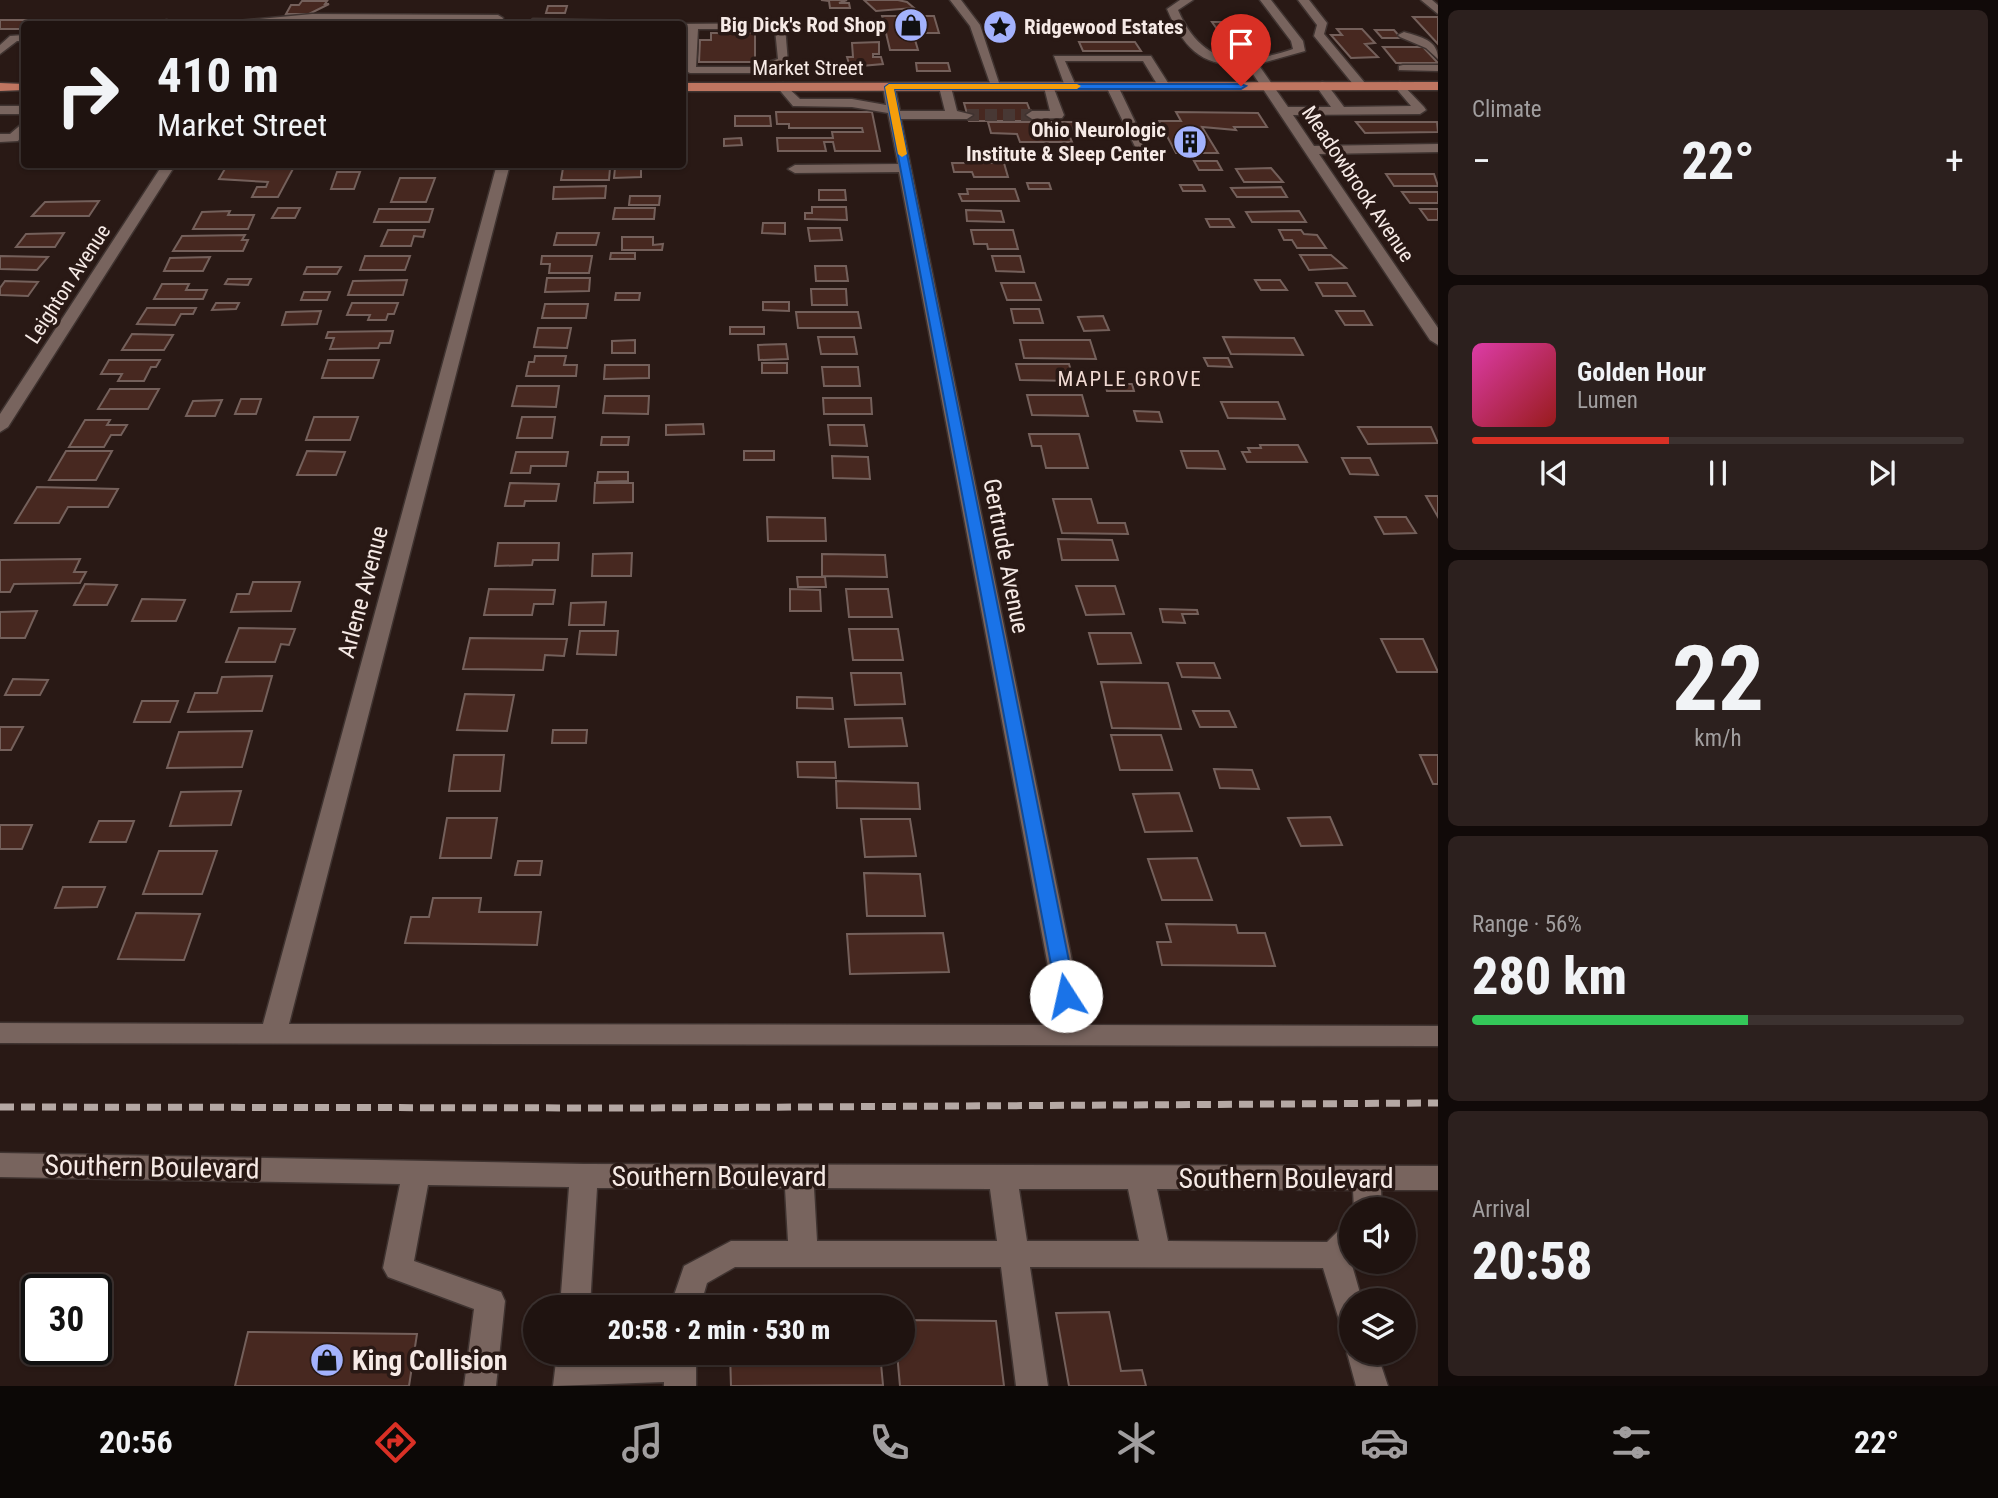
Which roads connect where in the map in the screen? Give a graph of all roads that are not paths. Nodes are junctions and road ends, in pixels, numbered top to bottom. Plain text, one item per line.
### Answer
1 (955, 0) edge
2 (1188, 0) edge
3 (1265, 0) edge
4 (1303, 0) edge
5 (1426, 0) edge
6 (389, 1) edge
7 (1438, 10) edge
8 (269, 21) edge
9 (378, 21) edge
10 (434, 21) edge
11 (497, 21) edge
12 (688, 26) edge
13 (1404, 35) dead end
14 (21, 37) edge
15 (0, 51) edge
16 (1438, 56) edge
17 (1251, 62) junction
18 (1403, 68) dead end
19 (1438, 68) edge
20 (690, 70) junction
21 (736, 70) junction
22 (997, 86) junction
23 (1047, 86) junction
24 (1070, 86) junction
25 (1112, 86) junction
26 (1164, 86) junction
27 (1267, 86) junction
28 (1322, 86) junction
29 (1361, 86) junction
30 (1400, 86) junction
31 (1438, 86) edge
32 (0, 87) edge
33 (21, 87) edge
34 (686, 87) edge
35 (736, 87) junction
36 (783, 87) junction
37 (889, 87) junction
38 (945, 87) junction
39 (0, 110) edge
40 (21, 110) edge
41 (1284, 111) junction
42 (1340, 111) junction
43 (894, 112) junction
44 (952, 115) junction
45 (967, 115) tunnel mouth
46 (1032, 115) tunnel mouth
47 (21, 130) edge
48 (0, 138) edge
49 (1438, 148) edge
50 (1310, 150) junction
51 (1144, 153) dead end
52 (167, 168) edge
53 (503, 168) edge
54 (795, 169) dead end
55 (905, 169) junction
56 (1419, 312) junction
57 (1438, 312) edge
58 (1438, 340) edge
59 (0, 427) edge
60 (0, 1033) edge
61 (273, 1034) junction
62 (1074, 1035) junction
63 (1438, 1036) edge
64 (0, 1165) edge
65 (416, 1172) junction
66 (584, 1176) junction
67 (799, 1176) junction
68 (1003, 1177) junction
69 (1140, 1177) junction
70 (1366, 1178) junction
71 (1438, 1178) edge
72 (1367, 1197) edge
73 (1339, 1246) edge
74 (803, 1254) junction
75 (1014, 1254) junction
76 (1156, 1254) junction
77 (576, 1295) edge
78 (689, 1295) edge
79 (1366, 1365) edge
80 (570, 1369) edge
81 (680, 1369) edge
82 (480, 1386) edge
83 (1032, 1386) edge
84 (1372, 1386) edge

1 - 22 street
2 - 17 street
3 - 17 street
4 - 29 street
5 - 7 street
6 - 9 street
8 - 9 street
10 - 11 street
12 - 20 street
12 - 21 street
13 - 16 street
14 - 15 street
17 - 27 street, Meadowbrook Avenue
18 - 19 street
20 - 21 street
20 - 34 street
21 - 35 street
22 - 23 main road, Market Street
22 - 38 main road, Market Street
23 - 24 main road, Market Street
23 - 46 street
24 - 25 main road, Market Street
24 - 26 street
25 - 26 main road, Market Street
25 - 51 street
26 - 27 main road, Market Street
27 - 28 main road, Market Street
27 - 41 street, Meadowbrook Avenue
28 - 29 main road, Market Street
28 - 42 street
29 - 30 main road, Market Street
30 - 31 main road, Market Street
30 - 42 street
32 - 33 main road
34 - 35 main road, Market Street
35 - 36 main road, Market Street
36 - 37 main road, Market Street
36 - 43 street
37 - 38 main road, Market Street
37 - 43 street, Gertrude Avenue
38 - 44 street
39 - 40 street
41 - 42 street
41 - 50 street, Meadowbrook Avenue
43 - 44 street
43 - 55 street, Gertrude Avenue
44 - 45 street
47 - 48 street
49 - 50 street
50 - 56 street, Meadowbrook Avenue
52 - 59 street, Leighton Avenue
53 - 61 street, Arlene Avenue
54 - 55 street
55 - 62 street, Gertrude Avenue
56 - 57 street
56 - 58 street, Meadowbrook Avenue
60 - 61 street
61 - 62 street
62 - 63 street
64 - 65 street, Southern Boulevard
65 - 66 street, Southern Boulevard
65 - 82 street
66 - 67 street, Southern Boulevard
66 - 77 street
67 - 68 street, Southern Boulevard
67 - 74 street
68 - 69 street, Southern Boulevard
68 - 75 street
69 - 70 street, Southern Boulevard
69 - 76 street
70 - 71 street, Southern Boulevard
70 - 72 street
73 - 76 street
74 - 75 street
74 - 78 street
75 - 76 street
75 - 83 street
79 - 84 street
80 - 81 street

